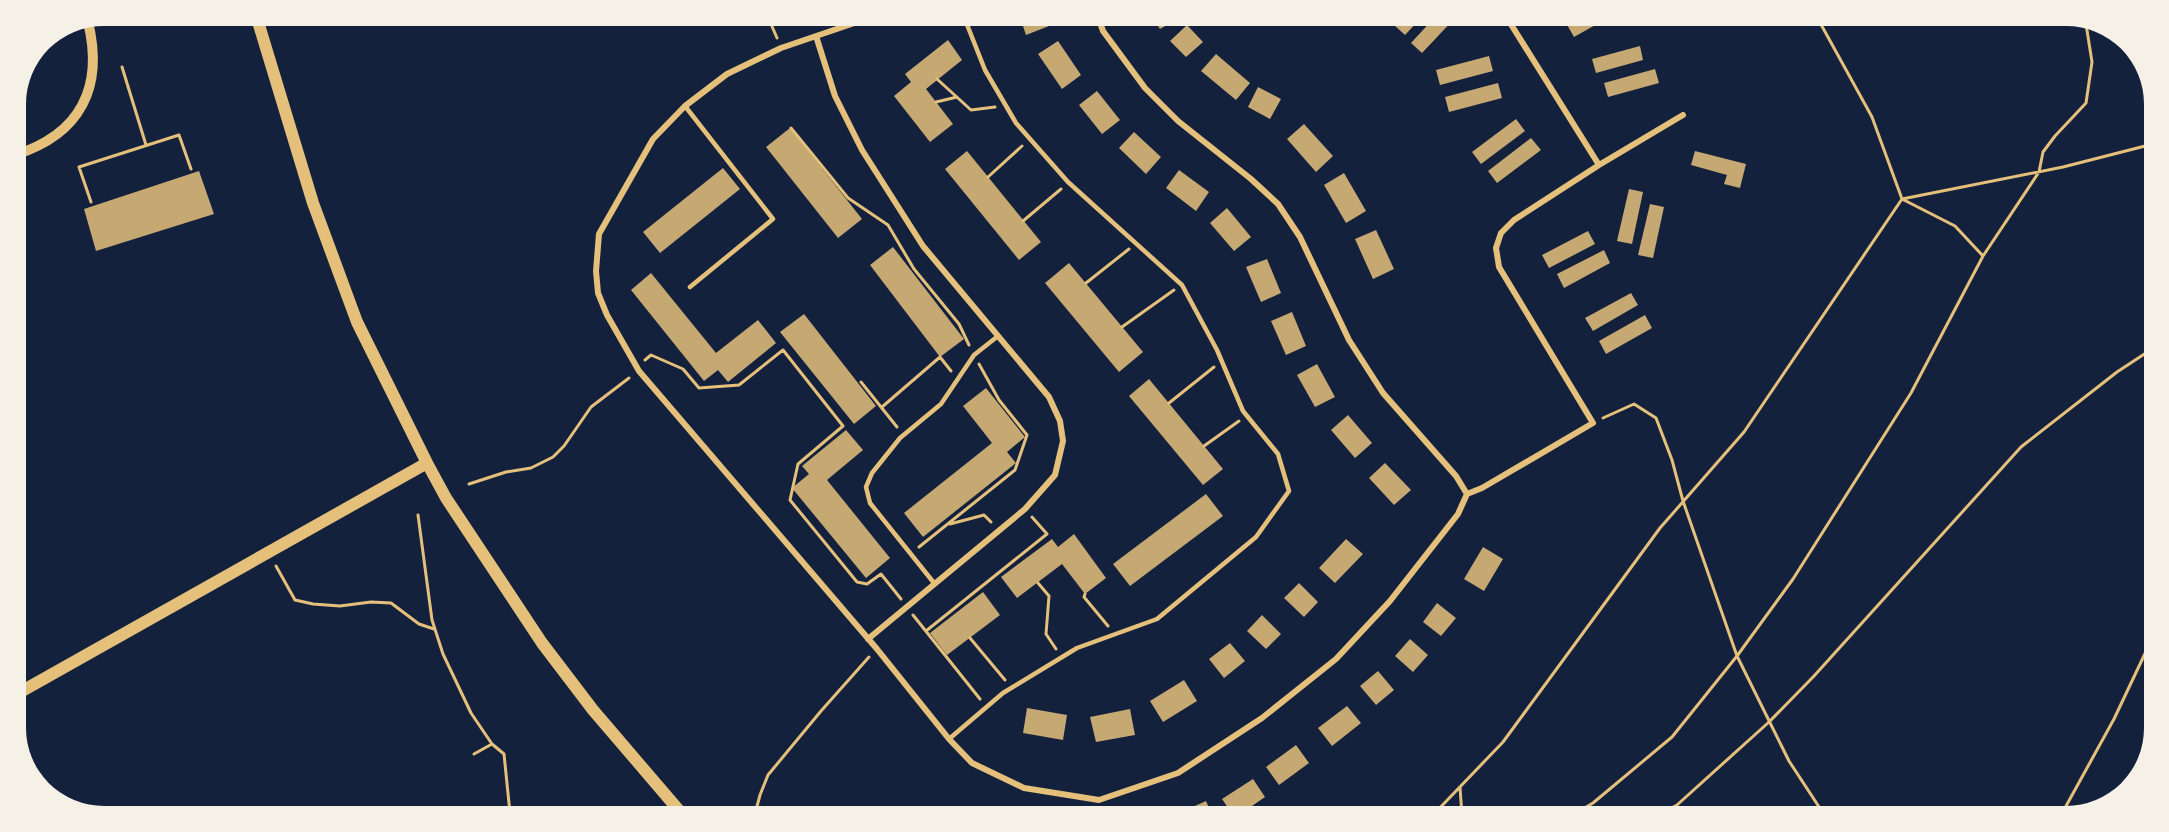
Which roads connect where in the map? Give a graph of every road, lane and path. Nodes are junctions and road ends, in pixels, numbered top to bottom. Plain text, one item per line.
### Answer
1 (259, 26) edge
2 (772, 26) edge
3 (845, 26) edge
4 (968, 26) edge
5 (1101, 26) edge
6 (1512, 26) edge
7 (1822, 26) edge
8 (89, 27) edge
9 (2087, 29) edge
10 (816, 36) junction
11 (781, 48) junction
12 (122, 67) dead end
13 (937, 80) dead end
14 (957, 97) junction
15 (936, 102) dead end
16 (1006, 105) junction
17 (685, 106) junction
18 (1683, 115) dead end
19 (790, 128) dead end
20 (1031, 139) junction
21 (146, 145) junction
22 (2143, 146) edge
23 (26, 152) edge
24 (1599, 165) junction
25 (191, 168) dead end
26 (2039, 172) junction
27 (988, 177) dead end
28 (1069, 183) junction
29 (1902, 199) junction
30 (91, 202) dead end
31 (1023, 220) dead end
32 (1137, 243) junction
33 (1983, 256) junction
34 (1086, 283) dead end
35 (1182, 285) junction
36 (690, 287) dead end
37 (1122, 327) dead end
38 (998, 336) junction
39 (971, 348) dead end
40 (2143, 355) edge
41 (1222, 361) junction
42 (978, 362) dead end
43 (638, 368) junction
44 (957, 379) junction
45 (861, 382) dead end
46 (1169, 404) dead end
47 (882, 407) junction
48 (1247, 415) junction
49 (1593, 423) junction
50 (904, 435) junction
51 (1204, 447) dead end
52 (427, 463) junction
53 (470, 484) dead end
54 (1467, 494) junction
55 (1683, 501) junction
56 (1025, 509) junction
57 (418, 515) dead end
58 (948, 524) junction
59 (998, 530) junction
60 (268, 552) junction
61 (910, 554) junction
62 (934, 583) junction
63 (1038, 583) dead end
64 (1085, 594) dead end
65 (907, 606) junction
66 (434, 629) junction
67 (926, 631) junction
68 (1114, 635) junction
69 (970, 638) dead end
70 (868, 639) junction
71 (876, 649) junction
72 (1737, 656) junction
73 (2144, 656) edge
74 (1061, 658) junction
75 (26, 688) edge
76 (1012, 688) junction
77 (987, 707) junction
78 (1769, 722) junction
79 (949, 739) junction
80 (492, 744) junction
81 (474, 754) dead end
82 (1460, 787) junction
83 (509, 806) edge
84 (675, 806) edge
85 (757, 806) edge
86 (1442, 806) edge
87 (1461, 806) edge
88 (1587, 806) edge
89 (1675, 806) edge
90 (1818, 806) edge
91 (2066, 806) edge

1 - 52 main road
2 - 11 path
3 - 10 street
4 - 16 lane
5 - 54 street
6 - 24 street
7 - 29 path
8 - 23 street
9 - 26 path
10 - 11 street
10 - 38 street
11 - 17 street
12 - 21 path
13 - 14 path
14 - 15 path
14 - 16 path
16 - 20 lane
17 - 36 lane
17 - 43 street
18 - 24 street
19 - 39 path
20 - 27 path
20 - 28 lane
21 - 25 path
21 - 30 path
22 - 26 path
24 - 49 street
26 - 29 path
26 - 33 path
28 - 31 path
28 - 32 lane
29 - 33 path
29 - 55 path
32 - 34 path
32 - 35 lane
33 - 72 path
35 - 37 path
35 - 41 lane
38 - 44 lane
38 - 56 street
40 - 78 path
41 - 46 path
41 - 48 lane
42 - 58 path
43 - 53 path
43 - 65 path
43 - 70 street
44 - 47 path
44 - 50 lane
45 - 47 path
47 - 50 path
48 - 51 path
48 - 68 lane
49 - 54 street
49 - 55 path
50 - 61 lane
52 - 60 main road
52 - 84 main road
54 - 79 street
55 - 72 path
55 - 82 path
56 - 59 street
56 - 67 path
57 - 66 path
58 - 59 path
58 - 61 path
59 - 62 street
60 - 66 path
60 - 75 main road
61 - 62 lane
62 - 65 street
63 - 74 path
64 - 68 path
65 - 67 path
65 - 70 street
66 - 80 path
67 - 77 path
68 - 74 lane
69 - 76 path
70 - 71 street
71 - 79 street
71 - 85 path
72 - 78 path
72 - 88 path
73 - 91 path
74 - 76 lane
76 - 77 lane
77 - 79 lane
78 - 89 path
78 - 90 path
80 - 81 path
80 - 83 path
82 - 86 path
82 - 87 path

